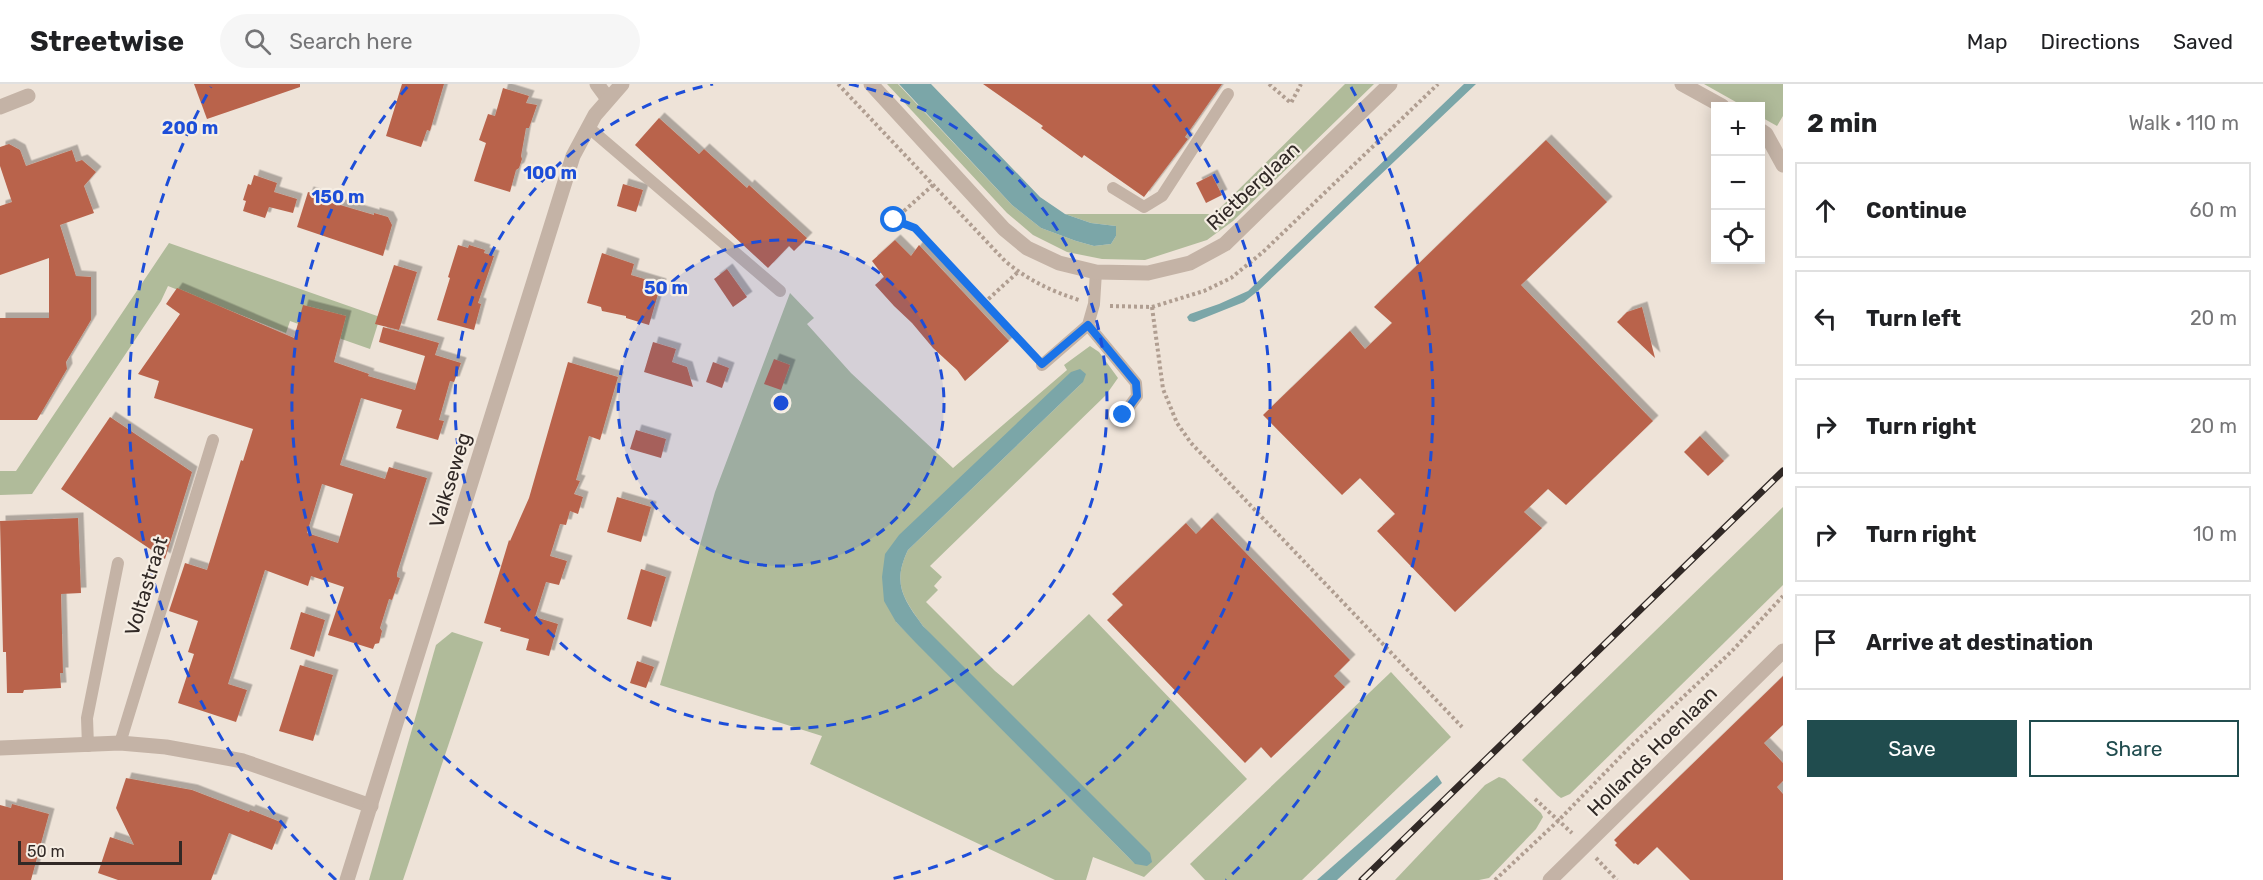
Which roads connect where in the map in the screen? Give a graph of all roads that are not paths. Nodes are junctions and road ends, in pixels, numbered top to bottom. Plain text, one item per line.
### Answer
1 (597, 84) edge
2 (622, 84) edge
3 (871, 84) edge
4 (1390, 84) edge
5 (1682, 84) edge
6 (1228, 94) dead end
7 (28, 96) dead end
8 (608, 99) junction
9 (1715, 102) edge
10 (0, 107) edge
11 (588, 127) junction
12 (1765, 133) edge
13 (1783, 165) edge
14 (1113, 188) dead end
15 (1096, 272) junction
16 (780, 291) dead end
17 (1088, 325) junction
18 (1042, 364) road end
19 (1123, 415) dead end
20 (213, 440) dead end
21 (118, 563) dead end
22 (1783, 651) edge
23 (120, 743) junction
24 (88, 746) junction
25 (0, 748) edge
26 (371, 806) junction
27 (347, 880) edge
28 (1550, 880) edge

1 - 8 street
2 - 8 street, Valkseweg
3 - 15 street, Rietberglaan
4 - 15 street, Rietberglaan
5 - 9 street
6 - 14 lane
7 - 10 street
8 - 11 street, Valkseweg
11 - 16 lane
11 - 26 street, Valkseweg
12 - 13 street
15 - 17 lane
17 - 18 lane
17 - 19 lane
20 - 23 lane, Voltastraat
21 - 24 lane, Voltastraat
22 - 28 street, Hollands Hoenlaan
23 - 24 street
23 - 26 street
24 - 25 street
26 - 27 street, Valkseweg

